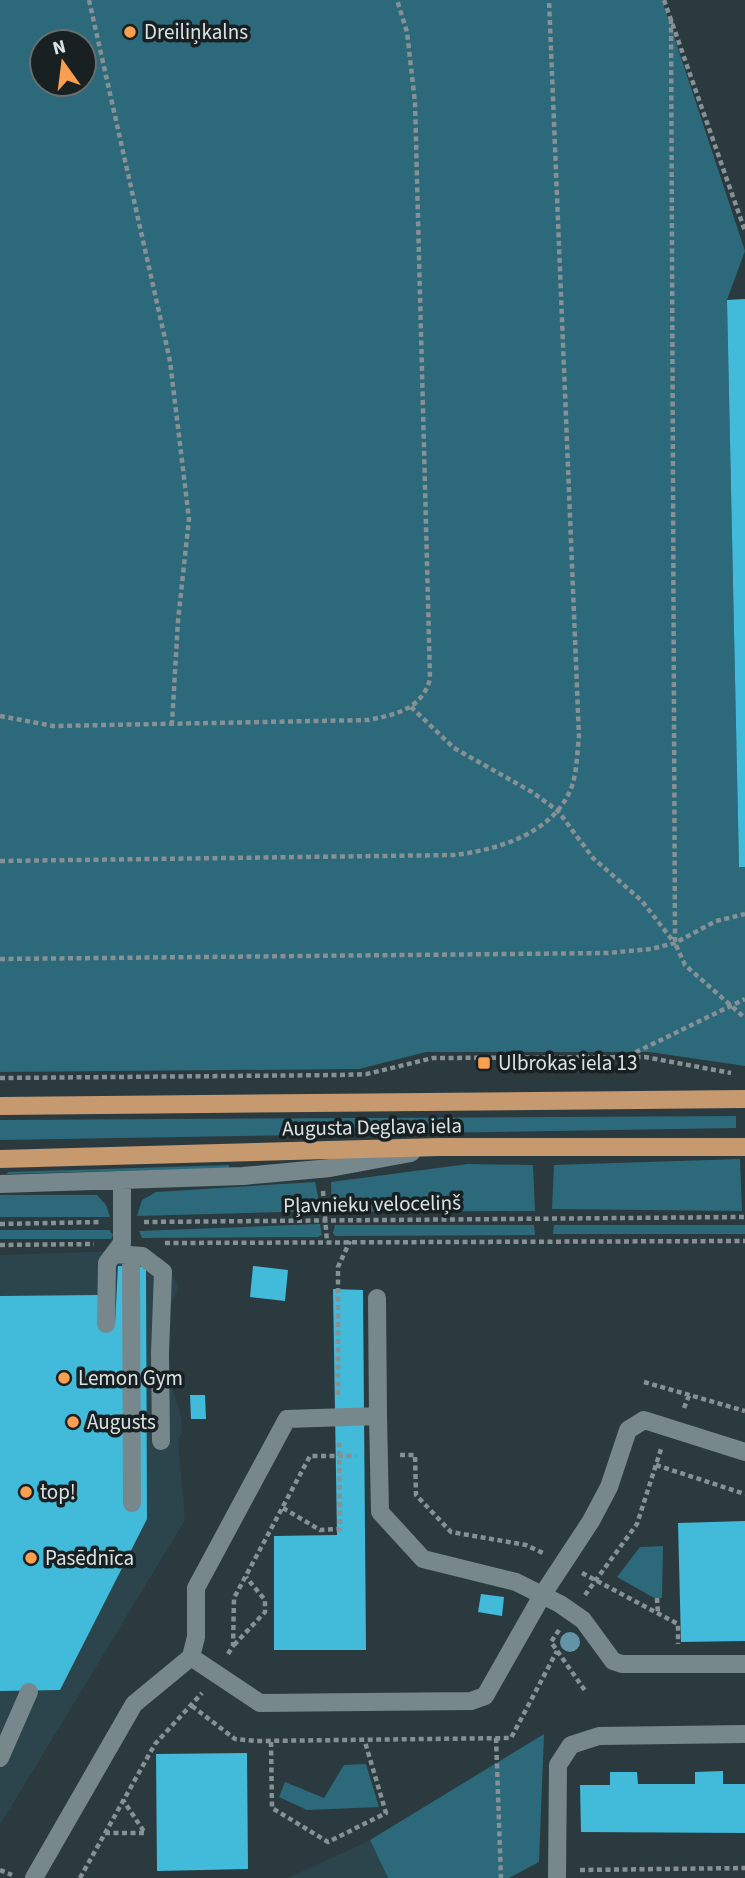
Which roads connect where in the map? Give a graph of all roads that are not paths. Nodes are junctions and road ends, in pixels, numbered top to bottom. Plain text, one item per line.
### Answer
1 (745, 1100) edge
2 (0, 1106) edge
3 (439, 1147) junction
4 (745, 1147) edge
5 (0, 1159) edge
6 (122, 1182) junction
7 (0, 1184) edge
8 (123, 1251) junction
9 (377, 1298) dead end
10 (106, 1324) dead end
11 (378, 1416) junction
12 (161, 1441) dead end
13 (745, 1452) edge
14 (132, 1503) dead end
15 (543, 1594) junction
16 (191, 1657) junction
17 (745, 1664) edge
18 (29, 1692) dead end
19 (745, 1734) edge
20 (0, 1758) edge
21 (557, 1874) edge
22 (34, 1878) edge

1 - 2 main road, Augusta Deglava iela
3 - 4 main road, Augusta Deglava iela
3 - 5 main road, Augusta Deglava iela
3 - 6 street
6 - 7 street
6 - 8 street
8 - 10 street
8 - 12 street
8 - 14 street
9 - 11 street
11 - 15 street
11 - 16 street
13 - 15 street
15 - 16 street
15 - 17 street
16 - 22 street
18 - 20 street
19 - 21 street

